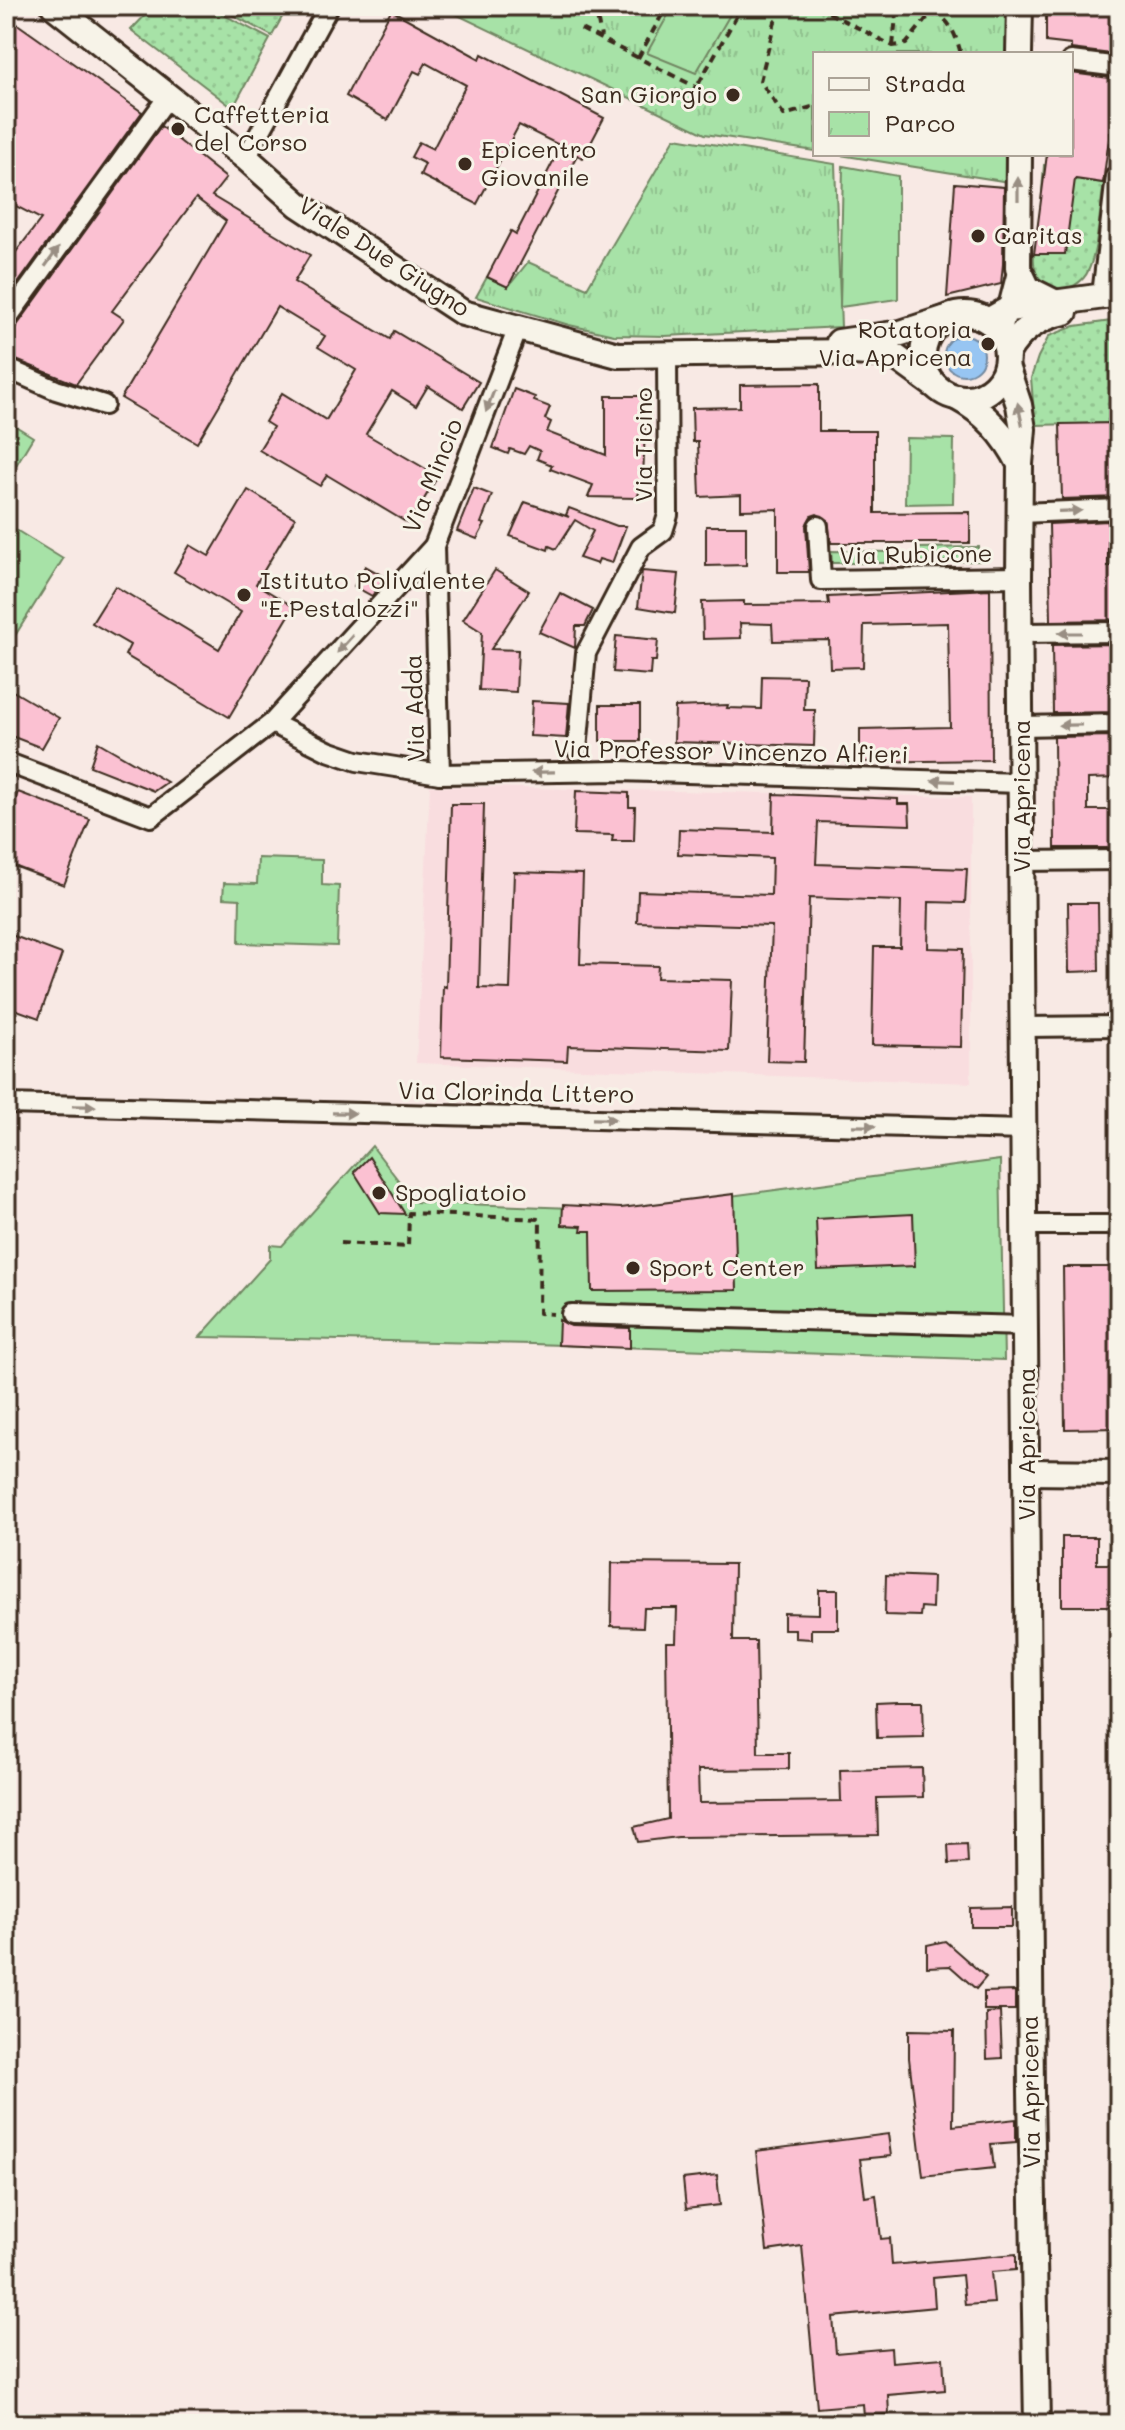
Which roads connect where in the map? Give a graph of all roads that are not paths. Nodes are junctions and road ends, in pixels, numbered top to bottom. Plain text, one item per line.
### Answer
1 (54, 6) edge
2 (329, 6) edge
3 (1020, 6) edge
4 (1019, 52) edge
5 (1073, 61) edge
6 (1119, 67) edge
7 (167, 98) junction
8 (1019, 156) edge
9 (246, 158) junction
10 (1119, 177) edge
11 (1018, 268) junction
12 (1114, 296) edge
13 (1056, 303) junction
14 (946, 318) junction
15 (6, 320) edge
16 (518, 328) junction
17 (1002, 336) junction
18 (667, 354) junction
19 (777, 354) junction
20 (6, 368) edge
21 (934, 385) junction
22 (956, 397) junction
23 (104, 405) dead end
24 (1020, 464) junction
25 (1119, 509) edge
26 (1020, 513) junction
27 (818, 526) dead end
28 (434, 546) junction
29 (1019, 577) junction
30 (1119, 632) edge
31 (1021, 633) junction
32 (272, 723) junction
33 (1119, 724) edge
34 (1021, 726) junction
35 (577, 750) dead end
36 (6, 762) edge
37 (440, 774) junction
38 (1021, 783) junction
39 (1119, 860) edge
40 (1022, 861) junction
41 (1119, 1026) edge
42 (1024, 1027) junction
43 (6, 1104) edge
44 (1024, 1130) junction
45 (1025, 1225) junction
46 (1119, 1225) edge
47 (571, 1314) road end
48 (1026, 1326) junction
49 (1027, 1472) junction
50 (1119, 1473) edge
51 (1037, 2424) edge

1 - 7 main road, Viale Due Giugno
2 - 9 street
3 - 4 main road
5 - 6 street
7 - 9 main road, Viale Due Giugno
15 -> 7 street
11 -> 8 main road
9 - 16 main road, Viale Due Giugno
10 - 12 main road
11 - 13 main road
11 - 17 street
12 - 13 main road, Viale Due Giugno
12 - 17 main road
13 - 17 main road, Viale Due Giugno
14 - 17 main road, Viale Due Giugno
14 - 19 main road, Viale Due Giugno
14 - 21 main road
16 - 18 main road, Viale Due Giugno
16 -> 28 street, Via Mincio
17 - 22 main road
24 -> 17 main road, Via Apricena
18 - 19 main road, Viale Due Giugno
18 - 35 street, Via Ticino
19 - 21 main road, Viale Due Giugno
20 - 23 street
21 - 22 main road, Viale Due Giugno
22 - 24 main road
24 - 26 main road, Via Apricena
26 -> 25 street
26 - 29 main road, Via Apricena
27 - 29 street, Via Rubicone
28 -> 32 street, Via Mincio
28 - 37 street, Via Adda
29 - 31 main road, Via Apricena
30 -> 31 street
31 - 34 main road, Via Apricena
32 - 36 street, Via Mincio
32 - 37 street, Via Professor Vincenzo Alfieri
33 -> 34 street
34 - 38 main road, Via Apricena
38 -> 37 street, Via Professor Vincenzo Alfieri
38 - 40 main road, Via Apricena
39 - 40 street
40 - 42 main road, Via Apricena
41 - 42 street
42 - 44 main road, Via Apricena
43 -> 44 street, Via Clorinda Littero
44 - 45 main road, Via Apricena
45 - 46 street
45 - 48 main road, Via Apricena
47 - 48 street
48 - 49 main road, Via Apricena
49 - 50 main road
49 - 51 main road, Via Apricena

